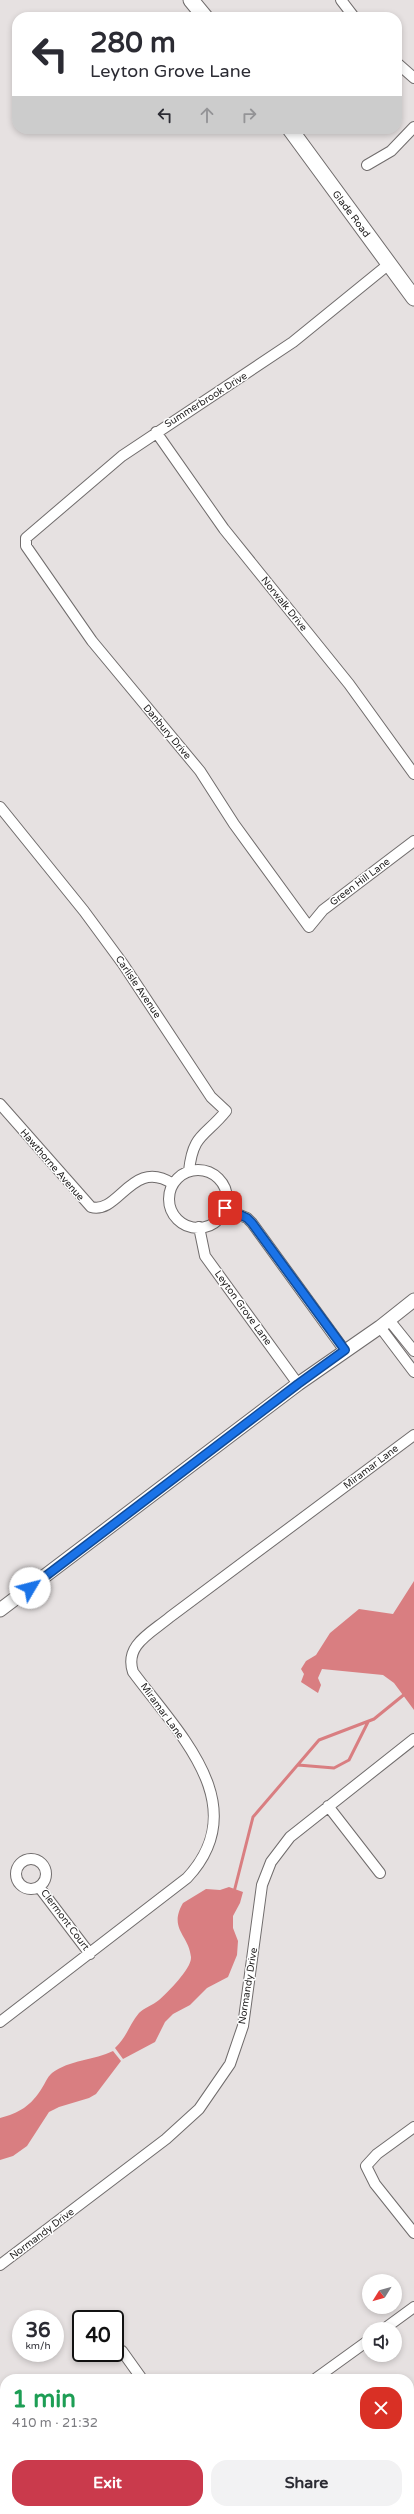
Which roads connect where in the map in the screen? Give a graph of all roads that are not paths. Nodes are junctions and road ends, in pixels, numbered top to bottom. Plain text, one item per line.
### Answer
1 (190, 0) edge
2 (341, 0) edge
3 (200, 12) edge
4 (350, 12) edge
5 (402, 67) edge
6 (414, 78) edge
7 (414, 127) edge
8 (294, 134) edge
9 (368, 165) dead end
10 (389, 264) junction
11 (414, 298) edge
12 (156, 432) junction
13 (26, 538) joint
14 (414, 774) edge
15 (0, 807) edge
16 (414, 842) edge
17 (309, 927) joint
18 (0, 1104) edge
19 (189, 1171) junction
20 (173, 1184) junction
21 (225, 1208) junction
22 (199, 1227) junction
23 (414, 1300) edge
24 (384, 1324) junction
25 (345, 1350) junction
26 (414, 1351) edge
27 (414, 1372) edge
28 (298, 1384) junction
29 (414, 1435) edge
30 (0, 1610) edge
31 (414, 1739) edge
32 (328, 1806) junction
33 (380, 1873) dead end
34 (39, 1887) dead end
35 (90, 1954) junction
36 (0, 2022) edge
37 (414, 2127) edge
38 (414, 2233) edge
39 (0, 2265) edge
40 (414, 2307) edge
41 (394, 2322) edge
42 (362, 2345) edge
43 (124, 2354) edge
44 (138, 2374) edge
45 (322, 2374) edge

1 - 3 main road
2 - 4 street
5 - 6 street
7 - 9 street
8 - 10 main road, Glade Road
10 - 11 main road, Glade Road
10 - 12 street, Summerbrook Drive
12 - 13 street, Summerbrook Drive
12 - 14 street, Norwalk Drive
13 - 17 street, Danbury Drive
15 - 19 street, Carlisle Avenue
16 - 17 street, Green Hill Lane
18 - 20 street, Hawthorne Avenue
19 - 20 street
19 - 21 street
20 - 22 street
21 - 22 street
21 - 25 street
22 - 28 street, Leyton Grove Lane
23 - 24 street
24 - 25 street
24 - 26 street
24 - 27 street
25 - 28 street
28 - 30 street
29 - 35 street, Miramar Lane
31 - 32 street, Normandy Drive
32 - 33 street
32 - 39 street, Normandy Drive
34 - 35 street, Clermont Court
35 - 36 street, Miramar Lane
37 - 38 street
40 - 41 street
42 - 45 street
43 - 44 street

